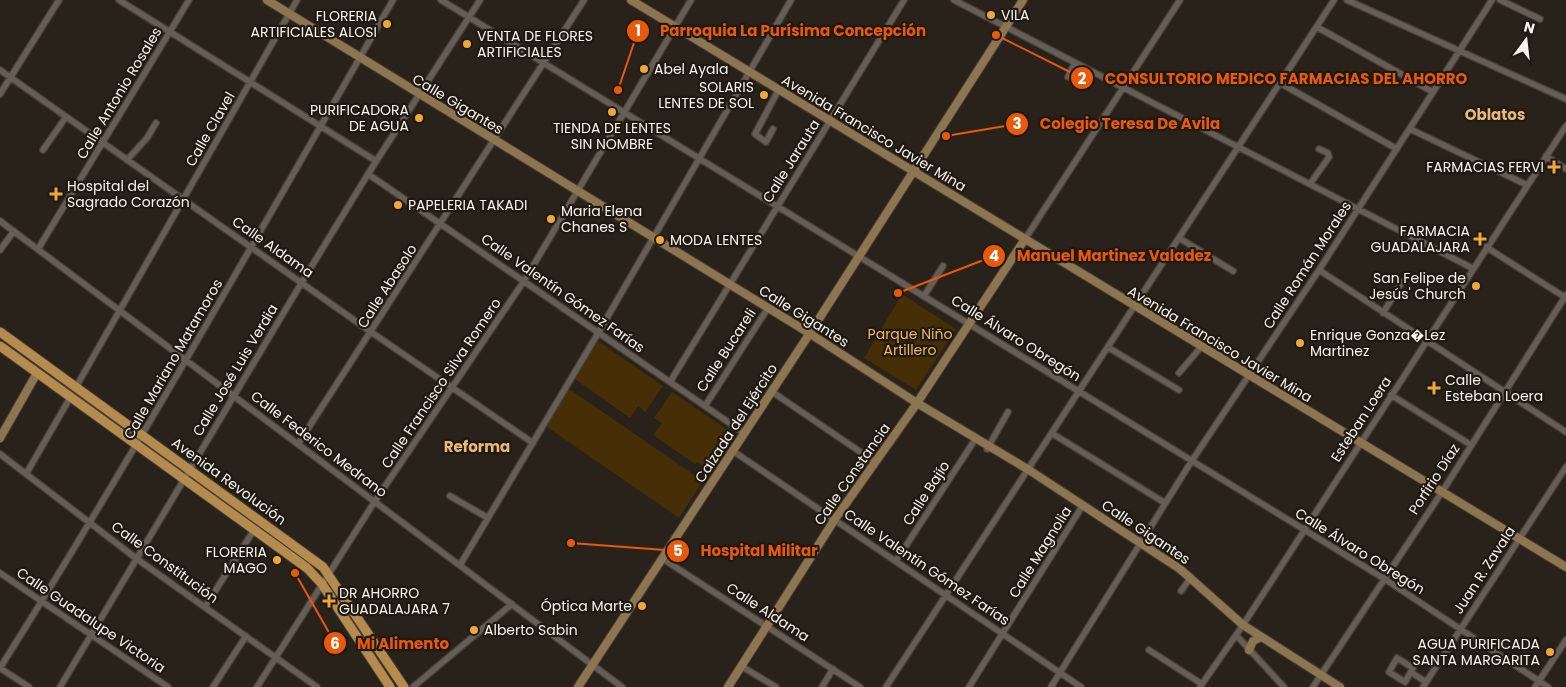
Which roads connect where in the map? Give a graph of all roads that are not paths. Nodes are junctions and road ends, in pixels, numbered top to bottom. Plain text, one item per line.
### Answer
1 (59, 0) edge
2 (119, 0) edge
3 (189, 0) edge
4 (267, 0) edge
5 (297, 0) edge
6 (393, 0) edge
7 (441, 0) edge
8 (480, 0) edge
9 (584, 0) edge
10 (631, 0) edge
11 (691, 0) edge
12 (790, 0) edge
13 (904, 0) edge
14 (954, 0) edge
15 (1023, 0) edge
16 (1180, 0) edge
17 (1334, 0) edge
18 (1347, 0) edge
19 (1492, 0) edge
20 (1500, 0) edge
21 (290, 14) junction
22 (469, 17) junction
23 (1540, 19) dead end
24 (1006, 26) junction
25 (676, 27) junction
26 (1317, 27) junction
27 (170, 32) junction
28 (1458, 51) junction
29 (360, 58) junction
30 (544, 63) junction
31 (1075, 63) junction
32 (0, 70) edge
33 (750, 72) junction
34 (10, 77) junction
35 (1068, 77) dead end
36 (251, 82) junction
37 (1280, 83) junction
38 (1123, 88) junction
39 (779, 89) junction
40 (1433, 92) junction
41 (0, 94) edge
42 (419, 95) junction
43 (1566, 99) edge
44 (625, 113) junction
45 (66, 117) junction
46 (830, 121) junction
47 (156, 123) dead end
48 (1566, 126) edge
49 (322, 127) junction
50 (773, 129) dead end
51 (1410, 129) junction
52 (495, 140) junction
53 (103, 144) junction
54 (1239, 147) junction
55 (1319, 149) dead end
56 (1397, 149) junction
57 (43, 150) dead end
58 (1546, 156) junction
59 (700, 159) junction
60 (127, 160) junction
61 (376, 161) junction
62 (1566, 169) edge
63 (914, 171) junction
64 (368, 174) junction
65 (1310, 184) junction
66 (1527, 185) junction
67 (578, 192) junction
68 (184, 200) junction
69 (778, 206) junction
70 (1358, 209) junction
71 (0, 221) edge
72 (442, 224) junction
73 (14, 231) junction
74 (654, 238) junction
75 (1179, 238) junction
76 (1024, 239) junction
77 (252, 247) junction
78 (1486, 247) junction
79 (38, 249) junction
80 (0, 250) edge
81 (858, 256) junction
82 (943, 266) dead end
83 (1472, 268) junction
84 (1319, 270) junction
85 (1233, 271) dead end
86 (524, 281) junction
87 (302, 282) junction
88 (1402, 282) dead end
89 (730, 284) junction
90 (924, 296) junction
91 (1566, 297) edge
92 (1135, 307) junction
93 (768, 308) junction
94 (121, 311) junction
95 (1383, 313) junction
96 (969, 324) junction
97 (0, 332) edge
98 (372, 332) junction
99 (809, 332) junction
100 (598, 333) junction
101 (1426, 341) junction
102 (0, 346) edge
103 (1201, 347) junction
104 (1109, 348) junction
105 (188, 361) junction
106 (1179, 373) dead end
107 (37, 374) junction
108 (1249, 376) junction
109 (670, 382) junction
110 (76, 388) junction
111 (452, 388) junction
112 (1179, 390) dead end
113 (771, 391) junction
114 (1080, 392) junction
115 (1504, 392) junction
116 (1391, 395) junction
117 (234, 396) junction
118 (70, 398) junction
119 (917, 402) junction
120 (705, 406) junction
121 (1008, 412) dead end
122 (1566, 432) edge
123 (744, 433) junction
124 (1052, 434) junction
125 (143, 436) junction
126 (0, 438) edge
127 (976, 438) junction
128 (533, 443) junction
129 (1361, 443) junction
130 (298, 444) junction
131 (1471, 445) junction
132 (137, 446) junction
133 (988, 447) junction
134 (733, 451) junction
135 (0, 454) edge
136 (875, 462) junction
137 (1191, 462) junction
138 (1566, 467) edge
139 (190, 470) junction
140 (1029, 470) junction
141 (26, 474) junction
142 (184, 480) junction
143 (1442, 492) junction
144 (450, 496) dead end
145 (375, 501) junction
146 (1166, 503) junction
147 (1083, 505) junction
148 (488, 518) junction
149 (835, 519) junction
150 (91, 524) junction
151 (254, 530) junction
152 (1303, 530) junction
153 (1520, 538) junction
154 (1141, 543) junction
155 (137, 559) junction
156 (663, 559) junction
157 (896, 561) junction
158 (460, 565) junction
159 (1566, 567) edge
160 (0, 573) edge
161 (329, 573) junction
162 (1191, 577) junction
163 (1383, 578) junction
164 (322, 584) junction
165 (1181, 591) dead end
166 (947, 595) junction
167 (42, 601) junction
168 (512, 604) junction
169 (206, 607) junction
170 (1243, 625) junction
171 (768, 626) junction
172 (1461, 629) junction
173 (1004, 634) junction
174 (90, 635) junction
175 (1236, 635) junction
176 (246, 636) junction
177 (1260, 636) junction
178 (1566, 640) edge
179 (1148, 650) dead end
180 (1249, 650) junction
181 (275, 657) junction
182 (592, 666) junction
183 (741, 666) junction
184 (0, 668) edge
185 (833, 669) junction
186 (1060, 673) junction
187 (1412, 673) junction
188 (1321, 675) junction
189 (1425, 684) edge
190 (1537, 684) edge
191 (1201, 686) edge
192 (29, 687) edge
193 (60, 687) edge
194 (168, 687) edge
195 (213, 687) edge
196 (257, 687) edge
197 (317, 687) edge
198 (390, 687) edge
199 (404, 687) edge
200 (413, 687) edge
201 (578, 687) edge
202 (622, 687) edge
203 (728, 687) edge
204 (776, 687) edge
205 (822, 687) edge
206 (860, 687) edge
207 (886, 687) edge
208 (969, 687) edge
209 (1051, 687) edge
210 (1082, 687) edge
211 (1284, 687) edge
212 (1314, 687) edge
213 (1340, 687) edge
214 (1548, 687) edge

1 - 34 street
2 - 27 street
3 - 27 street, Calle Antonio Rosales
4 - 21 main road, Calle Gigantes
5 - 21 street, Calle Clavel
6 - 29 street, Calle Mariano Matamoros
7 - 22 street, Calle Álvaro Obregón
8 - 22 street, Calle José Luis Verdia
9 - 30 street, Calle Abasolo
10 - 25 main road, Avenida Francisco Javier Mina
11 - 25 street, Calle Francisco Silva Romero
12 - 33 street
13 - 46 street, Calle Jarauta
14 - 24 street
15 - 24 main road, Calzada del Ejército
16 - 38 street
17 - 26 street
18 - 28 street
19 - 28 street, Calle Román Morales
20 - 23 street
21 - 29 main road, Calle Gigantes
21 - 36 street, Calle Clavel
22 - 30 street, Calle Álvaro Obregón
22 - 42 street, Calle José Luis Verdia
24 - 31 street
24 - 63 main road, Calzada del Ejército
25 - 33 main road, Avenida Francisco Javier Mina
25 - 44 street, Calle Francisco Silva Romero
26 - 37 street
26 - 40 street
27 - 36 street
27 - 53 street, Calle Antonio Rosales
28 - 40 street, Calle Román Morales
28 - 43 street
29 - 42 main road, Calle Gigantes
29 - 49 street, Calle Mariano Matamoros
30 - 44 street, Calle Álvaro Obregón
30 - 52 street, Calle Abasolo
31 - 35 street
31 - 38 street
32 - 34 street, Calle Aldama
33 - 39 main road, Avenida Francisco Javier Mina
33 - 59 street
34 - 41 street
34 - 45 street, Calle Aldama
36 - 49 street
36 - 68 street, Calle Clavel
37 - 54 street
37 - 56 street
38 - 54 street
38 - 76 street
39 - 46 main road, Avenida Francisco Javier Mina
39 - 50 street
40 - 51 street, Calle Román Morales
42 - 52 main road, Calle Gigantes
42 - 61 street, Calle José Luis Verdia
44 - 59 street, Calle Álvaro Obregón
44 - 67 street, Calle Francisco Silva Romero
45 - 53 street, Calle Aldama
45 - 57 street
46 - 63 main road, Avenida Francisco Javier Mina
46 - 69 street, Calle Jarauta
47 - 60 street
48 - 58 street, Esteban Loera
49 - 61 street
49 - 77 street, Calle Mariano Matamoros
51 - 56 street, Calle Román Morales
51 - 66 street
52 - 67 main road, Calle Gigantes
52 - 72 street, Calle Abasolo
53 - 60 street, Calle Aldama
53 - 79 street, Calle Antonio Rosales
54 - 65 street
54 - 75 street
55 - 65 street
56 - 70 street, Calle Román Morales
58 - 62 street
58 - 66 street, Esteban Loera
59 - 69 street, Calle Álvaro Obregón
59 - 74 street
60 - 68 street, Calle Aldama
61 - 64 street, Calle José Luis Verdia
63 - 76 main road, Avenida Francisco Javier Mina
63 - 81 main road, Calzada del Ejército
64 - 72 street, Calle Valentín Gómez Farías
64 - 87 street, Calle José Luis Verdia
65 - 70 street
66 - 78 street, Esteban Loera
67 - 74 main road, Calle Gigantes
67 - 86 street, Calle Francisco Silva Romero
68 - 77 street, Calle Aldama
68 - 94 street, Calle Clavel
69 - 81 street, Calle Álvaro Obregón
69 - 89 street, Calle Jarauta
70 - 83 street
70 - 84 street, Calle Román Morales
71 - 73 street, Calle Federico Medrano
72 - 86 street, Calle Valentín Gómez Farías
72 - 98 street, Calle Abasolo
73 - 79 street, Calle Federico Medrano
73 - 80 street
74 - 89 main road, Calle Gigantes
74 - 100 street
75 - 85 street
75 - 92 street
76 - 92 main road, Avenida Francisco Javier Mina
76 - 96 main road, Calle Constancia
77 - 87 street, Calle Aldama
77 - 105 street, Calle Mariano Matamoros
78 - 83 street, Esteban Loera
78 - 91 street
79 - 94 street, Calle Federico Medrano
81 - 90 street, Calle Álvaro Obregón
81 - 99 main road, Calzada del Ejército
82 - 90 street
83 - 101 street, Esteban Loera
84 - 95 street
84 - 108 street, Calle Román Morales
86 - 100 street, Calle Valentín Gómez Farías
86 - 111 street, Calle Francisco Silva Romero
87 - 98 street, Calle Aldama
87 - 117 street, Calle José Luis Verdia
88 - 95 street
89 - 93 main road, Calle Gigantes
89 - 109 street, Calle Jarauta
90 - 96 street, Calle Álvaro Obregón
91 - 115 street, Porfirio Díaz
92 - 103 main road, Avenida Francisco Javier Mina
92 - 104 street
93 - 99 main road, Calle Gigantes
93 - 120 street, Calle Bucareli
94 - 105 street, Calle Federico Medrano
94 - 110 street, Calle Clavel
95 - 101 street
96 - 114 street, Calle Álvaro Obregón
96 - 119 main road, Calle Constancia
97 - 110 main road, Avenida Revolución
98 - 111 street, Calle Aldama
98 - 130 street, Calle Abasolo
99 - 113 main road, Calzada del Ejército
99 - 119 main road, Calle Gigantes
100 - 109 street, Calle Valentín Gómez Farías
100 - 128 street
101 - 115 street
101 - 116 street, Esteban Loera
102 - 107 main road, Avenida Revolución
103 - 106 street
103 - 108 main road, Avenida Francisco Javier Mina
104 - 112 street
104 - 114 street
105 - 117 street, Calle Federico Medrano
105 - 125 street, Calle Mariano Matamoros
107 - 118 main road, Avenida Revolución
107 - 126 main road
108 - 129 main road, Avenida Francisco Javier Mina
108 - 137 street, Calle Román Morales
109 - 120 street, Calle Valentín Gómez Farías
110 - 125 main road, Avenida Revolución
111 - 128 street, Calle Aldama
111 - 145 street, Calle Francisco Silva Romero
113 - 123 main road, Calzada del Ejército
113 - 136 street
114 - 124 street
114 - 137 street, Calle Álvaro Obregón
115 - 122 street
115 - 131 street, Porfirio Díaz
116 - 129 street, Esteban Loera
116 - 131 street
117 - 130 street, Calle Federico Medrano
117 - 139 street, Calle José Luis Verdia
118 - 132 main road, Avenida Revolución
118 - 141 street
119 - 127 main road, Calle Gigantes
119 - 136 main road, Calle Constancia
120 - 123 street, Calle Valentín Gómez Farías
121 - 133 street
123 - 134 main road, Calzada del Ejército
124 - 140 street
124 - 146 street
125 - 132 street, Calle Mariano Matamoros
125 - 139 main road, Avenida Revolución
127 - 133 main road, Calle Gigantes
127 - 157 street, Calle Bajío
128 - 148 street
129 - 143 main road, Avenida Francisco Javier Mina
129 - 152 street, Esteban Loera
130 - 145 street, Calle Federico Medrano
131 - 143 street, Porfirio Díaz
132 - 142 main road, Avenida Revolución
132 - 150 street, Calle Mariano Matamoros
133 - 140 main road, Calle Gigantes
134 - 149 street, Calle Valentín Gómez Farías
134 - 156 main road, Calzada del Ejército
135 - 141 street, Calle Constitución
136 - 149 main road, Calle Constancia
137 - 146 street, Calle Román Morales
137 - 152 street, Calle Álvaro Obregón
138 - 153 street, Juan R. Zavala
139 - 142 street, Calle José Luis Verdia
139 - 161 main road, Avenida Revolución
140 - 147 main road, Calle Gigantes
140 - 166 street
141 - 150 street, Calle Constitución
142 - 151 main road, Avenida Revolución
142 - 155 street, Calle José Luis Verdia
143 - 153 main road, Avenida Francisco Javier Mina
143 - 163 street, Porfirio Díaz
144 - 148 street
145 - 158 street, Calle Federico Medrano
145 - 161 street, Calle Francisco Silva Romero
146 - 154 street, Calle Román Morales
147 - 154 main road, Calle Gigantes
147 - 173 street, Calle Magnolia
148 - 158 street
149 - 157 street, Calle Valentín Gómez Farías
149 - 171 main road, Calle Constancia
150 - 155 street, Calle Constitución
150 - 167 street, Calle Mariano Matamoros
151 - 164 main road, Avenida Revolución
151 - 169 street
152 - 163 street, Calle Álvaro Obregón
152 - 170 street, Esteban Loera
153 - 159 main road, Avenida Francisco Javier Mina
153 - 172 street, Juan R. Zavala
154 - 162 main road, Calle Gigantes
154 - 186 street, Calle Román Morales
155 - 169 street, Calle Constitución
155 - 174 street, Calle José Luis Verdia
156 - 171 street, Calle Aldama
156 - 182 main road, Calzada del Ejército
157 - 166 street, Calle Valentín Gómez Farías
158 - 168 street, Calle Federico Medrano
160 - 167 street, Calle Guadalupe Victoria
161 - 164 street, Calle Francisco Silva Romero
161 - 199 main road, Avenida Revolución
162 - 165 street
162 - 170 main road, Calle Gigantes
163 - 172 street, Calle Álvaro Obregón
163 - 188 street, Porfirio Díaz
164 - 181 street, Calle Francisco Silva Romero
164 - 198 main road, Avenida Revolución
166 - 173 street, Calle Valentín Gómez Farías
166 - 207 street
167 - 174 street, Calle Guadalupe Victoria
167 - 184 street, Calle Mariano Matamoros
168 - 182 street, Calle Federico Medrano
168 - 200 street
169 - 176 street, Calle Constitución
170 - 175 street, Esteban Loera
170 - 177 main road, Calle Gigantes
171 - 183 main road, Calle Constancia
171 - 185 street, Calle Aldama
172 - 189 street, Juan R. Zavala
172 - 190 street, Calle Álvaro Obregón
173 - 186 street, Calle Valentín Gómez Farías
173 - 208 street, Calle Magnolia
174 - 193 street, Calle José Luis Verdia
174 - 194 street, Calle Guadalupe Victoria
175 - 180 street
175 - 191 street, Esteban Loera
176 - 181 street, Calle Constitución
176 - 195 street
177 - 180 main road
177 - 188 main road, Calle Gigantes
178 - 190 street
179 - 191 street
180 - 211 street
181 - 196 street, Calle Francisco Silva Romero
181 - 197 street, Calle Constitución
182 - 201 main road, Calzada del Ejército
182 - 202 street, Calle Federico Medrano
183 - 203 main road, Calle Constancia
183 - 204 street
184 - 192 street
185 - 205 street
185 - 206 street, Calle Aldama
186 - 209 street, Calle Román Morales
186 - 210 street, Calle Valentín Gómez Farías
187 - 187 street
187 - 189 street
188 - 212 street, Porfirio Díaz
188 - 213 main road, Calle Gigantes
190 - 214 street, Calle Álvaro Obregón

